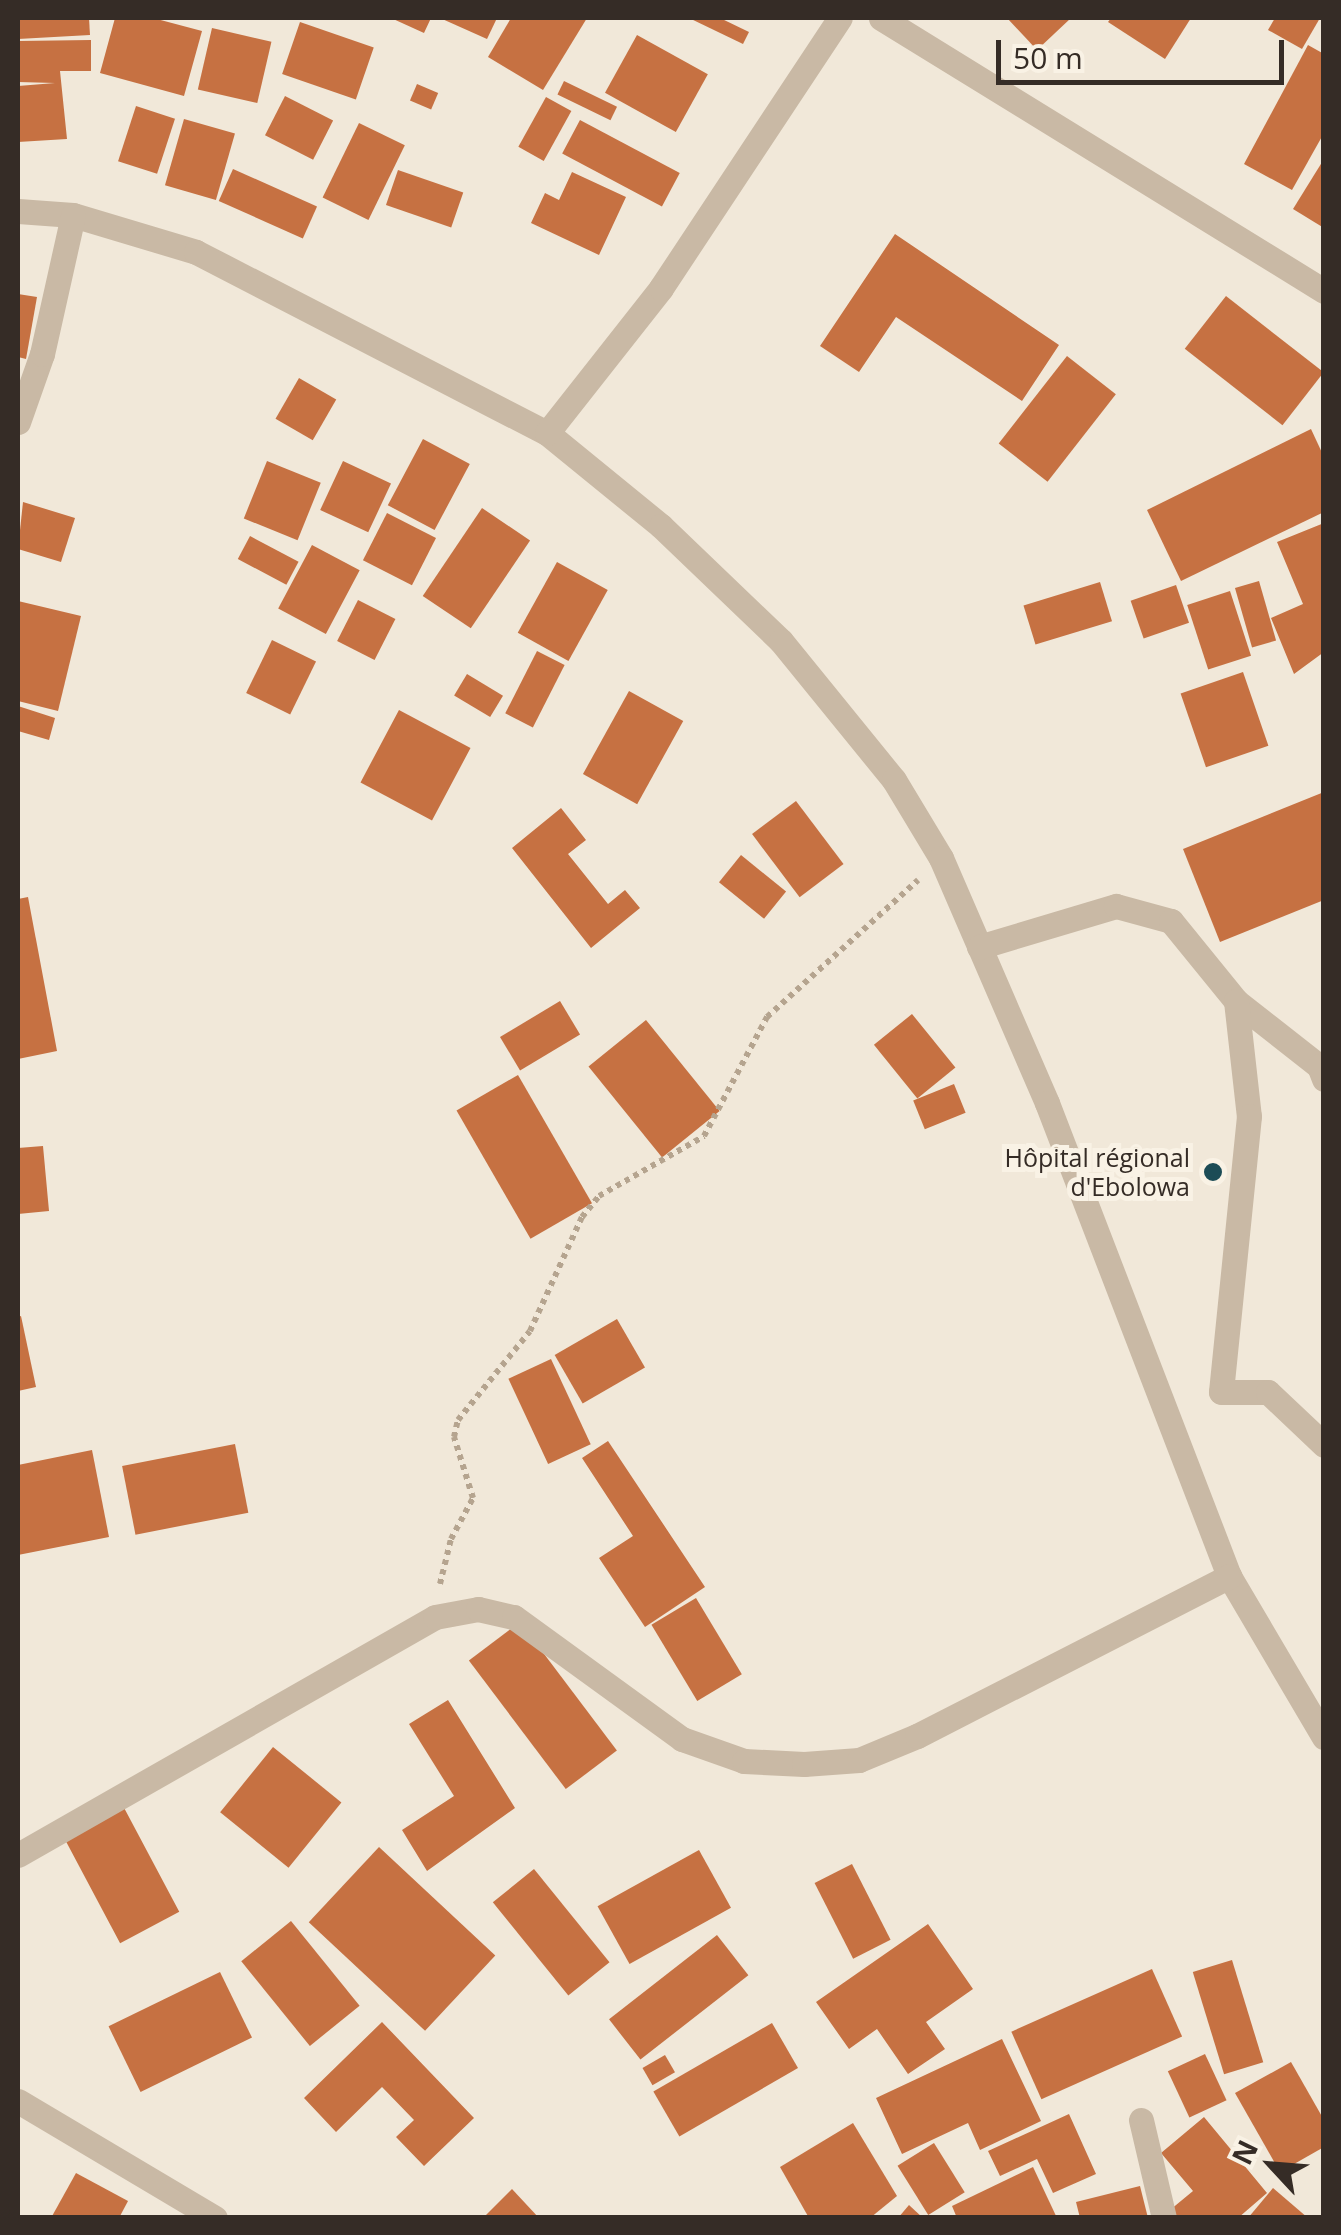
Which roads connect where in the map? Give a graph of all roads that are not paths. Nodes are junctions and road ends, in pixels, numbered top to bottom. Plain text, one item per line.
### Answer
1 (840, 18) edge
2 (881, 18) edge
3 (18, 211) edge
4 (73, 215) junction
5 (1324, 290) edge
6 (18, 422) edge
7 (548, 432) junction
8 (979, 947) junction
9 (1236, 1001) junction
10 (1324, 1079) edge
11 (1324, 1445) edge
12 (1229, 1576) junction
13 (1324, 1737) edge
14 (18, 1855) edge
15 (18, 2101) edge
16 (1141, 2120) dead end
17 (215, 2218) edge
18 (1164, 2218) edge

1 - 7 street
2 - 5 street
3 - 4 street
4 - 6 street
4 - 7 street
7 - 8 street
8 - 9 street
8 - 12 street
9 - 10 street
9 - 11 street
12 - 13 street
12 - 14 street
15 - 17 street
16 - 18 street

